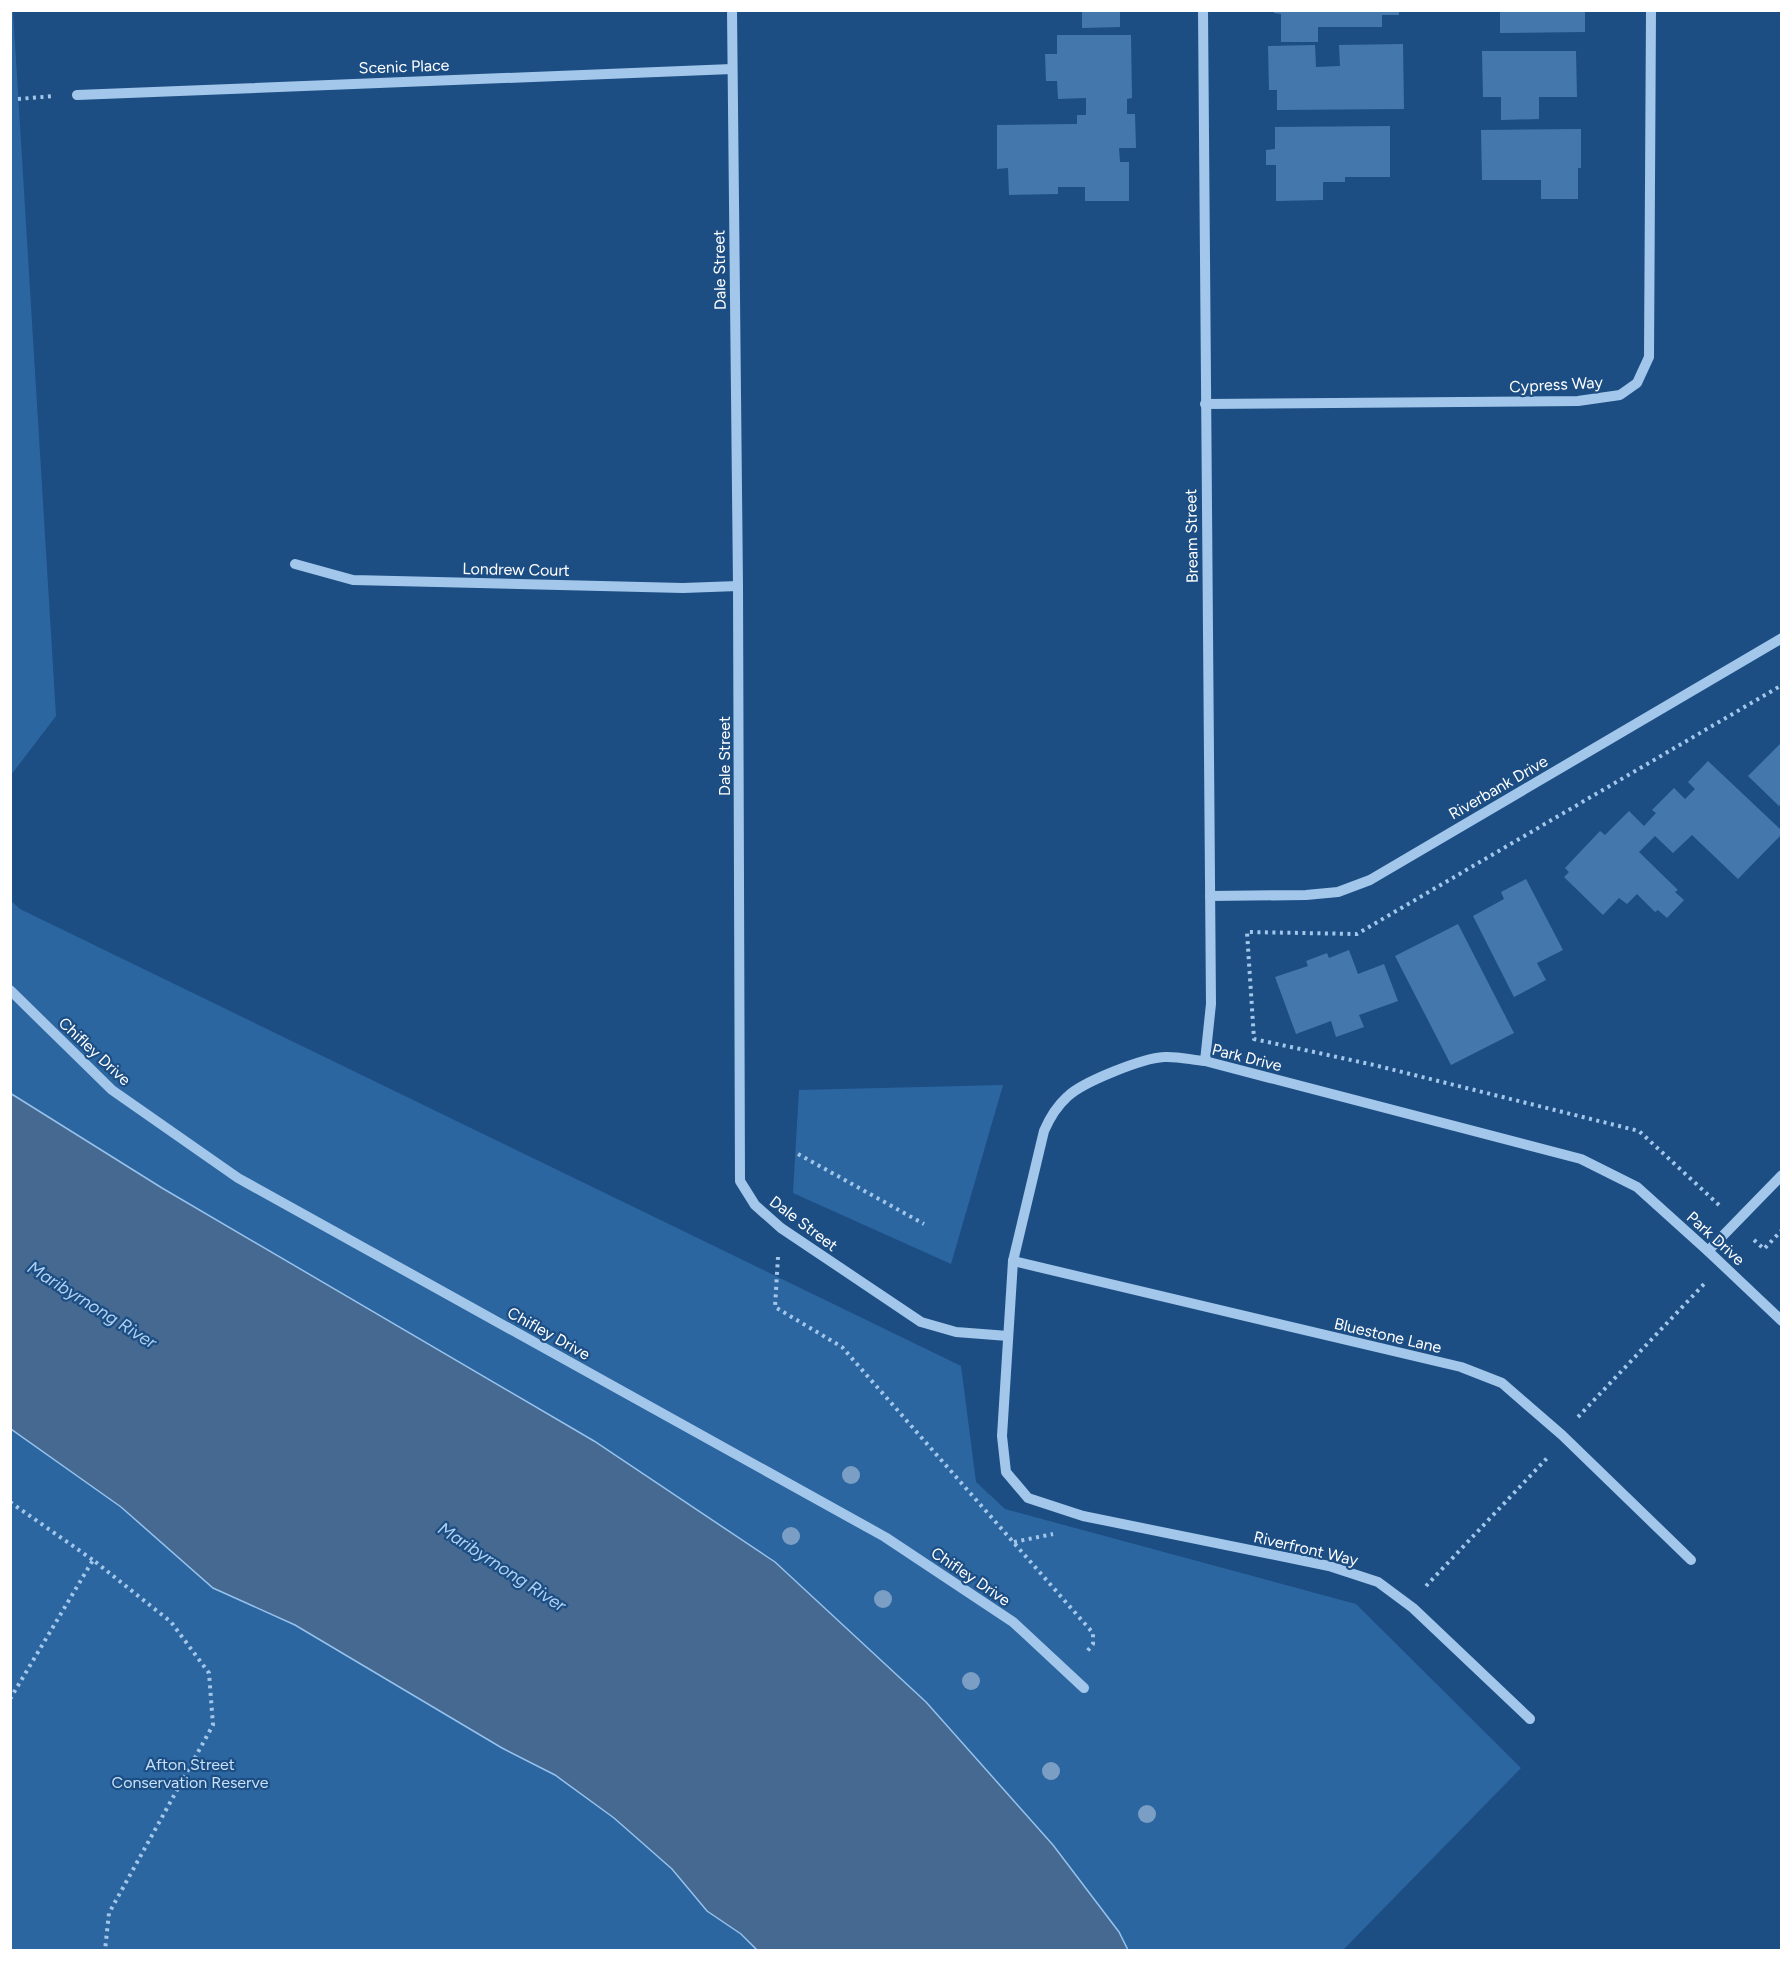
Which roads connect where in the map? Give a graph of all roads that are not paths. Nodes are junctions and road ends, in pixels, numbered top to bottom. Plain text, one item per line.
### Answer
1 (732, 10) edge
2 (1203, 10) edge
3 (1651, 10) edge
4 (732, 69) junction
5 (77, 95) road end
6 (1205, 404) junction
7 (295, 564) dead end
8 (738, 586) junction
9 (1782, 638) edge
10 (1210, 896) junction
11 (10, 990) edge
12 (1205, 1061) junction
13 (1782, 1175) edge
14 (1708, 1251) junction
15 (1013, 1261) junction
16 (1782, 1321) edge
17 (1008, 1336) junction
18 (1028, 1498) joint
19 (1690, 1560) dead end
20 (1084, 1688) dead end
21 (1530, 1719) dead end

1 - 4 street, Dale Street
2 - 6 street, Bream Street
3 - 6 street, Cypress Way
4 - 5 street, Scenic Place
4 - 8 street, Dale Street
6 - 10 street, Bream Street
7 - 8 street, Londrew Court
8 - 17 street, Dale Street
9 - 10 street, Riverbank Drive
10 - 12 street, Bream Street
11 - 20 street, Chifley Drive
12 - 14 street, Park Drive
12 - 15 street, Park Drive
13 - 14 street
14 - 16 street, Park Drive
15 - 17 street, Park Drive
15 - 19 street, Bluestone Lane
17 - 18 street, Park Drive
18 - 21 street, Riverfront Way

